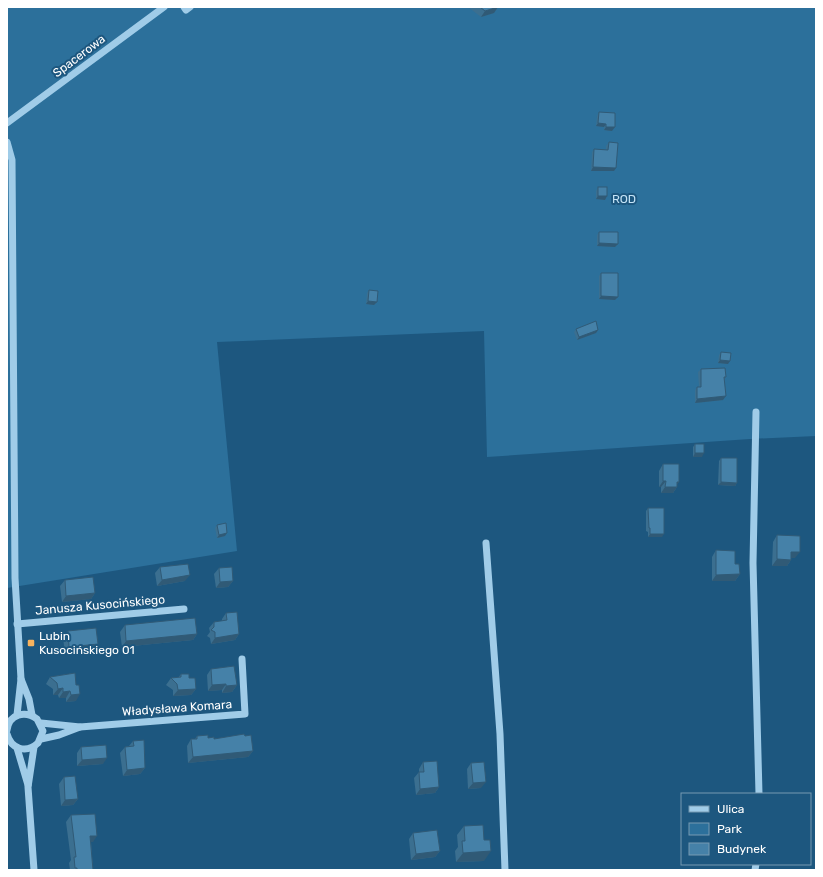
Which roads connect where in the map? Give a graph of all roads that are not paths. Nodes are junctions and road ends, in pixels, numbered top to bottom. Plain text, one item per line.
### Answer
1 (164, 7) edge
2 (184, 7) edge
3 (190, 7) edge
4 (7, 123) edge
5 (7, 142) edge
6 (756, 412) dead end
7 (486, 542) dead end
8 (184, 608) dead end
9 (17, 624) junction
10 (242, 659) dead end
11 (21, 679) junction
12 (17, 715) junction
13 (32, 715) junction
14 (41, 724) junction
15 (7, 726) edge
16 (80, 727) junction
17 (7, 730) edge
18 (7, 737) edge
19 (41, 739) junction
20 (34, 747) junction
21 (17, 748) junction
22 (28, 787) junction
23 (758, 793) edge
24 (34, 870) edge
25 (505, 870) edge

1 - 4 street, Spacerowa
2 - 3 street
5 - 9 street
6 - 23 street
7 - 25 street
8 - 9 street, Janusza Kusocińskiego
9 - 11 street
10 - 16 street, Władysława Komara
11 - 12 street
11 - 13 street
12 - 13 street
12 - 15 street
13 - 14 street
14 - 16 street
14 - 19 street
15 - 17 street
16 - 19 street
18 - 21 street
19 - 20 street
20 - 21 street
20 - 22 street
21 - 22 street
22 - 24 street

